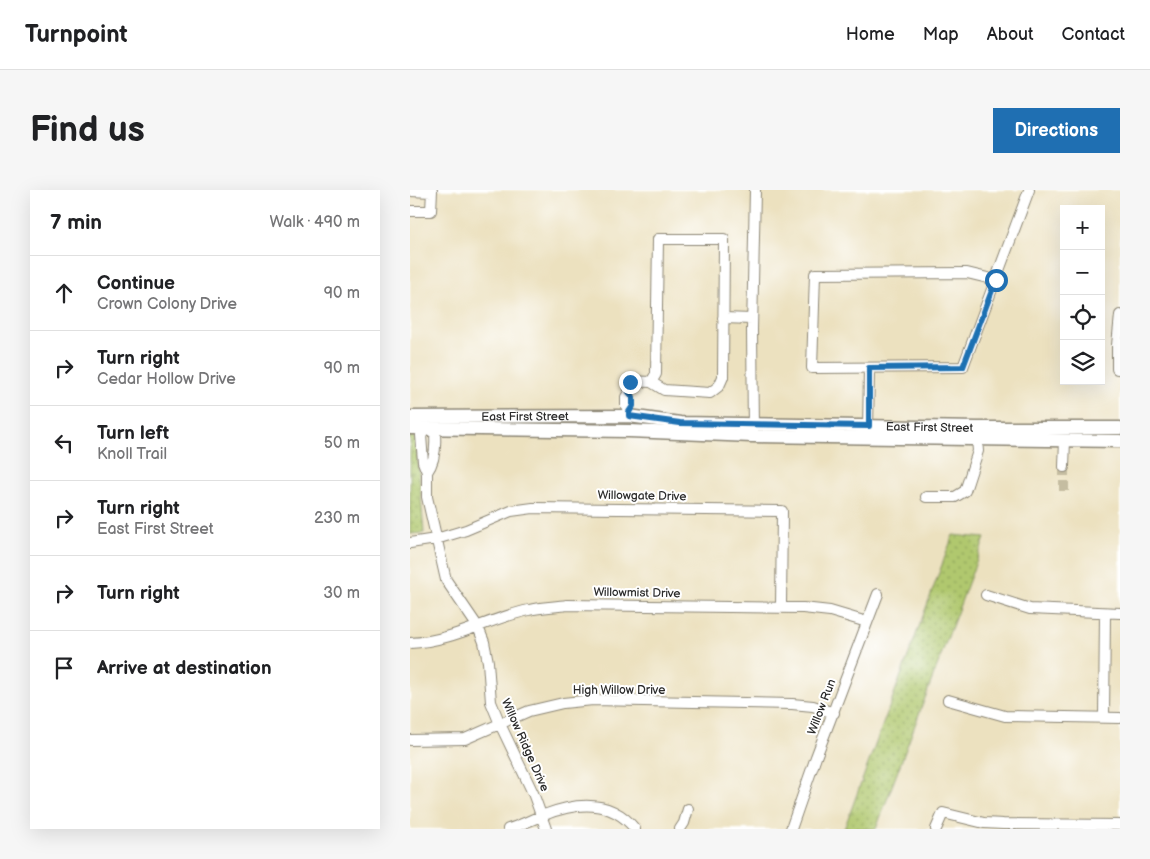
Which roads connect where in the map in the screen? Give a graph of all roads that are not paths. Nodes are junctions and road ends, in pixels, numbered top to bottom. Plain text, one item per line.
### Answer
1 (755, 190) edge
2 (1029, 190) edge
3 (432, 191) edge
4 (410, 192) edge
5 (410, 211) edge
6 (996, 280) junction
7 (1120, 314) edge
8 (723, 318) junction
9 (752, 319) junction
10 (869, 368) junction
11 (1119, 369) edge
12 (652, 382) junction
13 (629, 414) junction
14 (410, 417) edge
15 (428, 423) junction
16 (410, 428) edge
17 (753, 430) junction
18 (630, 431) junction
19 (868, 432) junction
20 (977, 434) junction
21 (1065, 434) junction
22 (1116, 434) edge
23 (1064, 466) tunnel mouth
24 (926, 497) dead end
25 (436, 539) junction
26 (410, 543) edge
27 (878, 594) dead end
28 (986, 595) dead end
29 (781, 607) junction
30 (1104, 612) junction
31 (1120, 612) edge
32 (867, 622) junction
33 (478, 627) junction
34 (410, 643) edge
35 (948, 700) dead end
36 (834, 714) junction
37 (1104, 718) junction
38 (1120, 718) edge
39 (500, 724) junction
40 (410, 740) edge
41 (688, 809) dead end
42 (542, 815) junction
43 (1120, 825) edge
44 (508, 829) edge
45 (546, 829) edge
46 (635, 829) edge
47 (680, 829) edge
48 (791, 829) edge
49 (936, 829) edge

1 - 9 street
2 - 6 street
3 - 4 street
3 - 5 street
6 - 10 street
6 - 10 street
7 - 11 street
8 - 9 street
8 - 12 street
8 - 12 street
9 - 17 street
10 - 19 street
12 - 13 street
13 - 15 main road, East First Street
13 - 17 main road, East First Street
13 - 18 main road
14 - 15 main road, East First Street
15 - 16 main road, East First Street
15 - 18 main road, East First Street
15 - 25 street, Willow Ridge Drive
17 - 18 main road, East First Street
17 - 19 main road, East First Street
19 - 20 main road, East First Street
20 - 21 main road, East First Street
20 - 24 street
21 - 22 main road, East First Street
21 - 23 street
25 - 26 street, Willowgate Drive
25 - 29 street, Willowgate Drive
25 - 33 street, Willow Ridge Drive
27 - 32 street, Willow Run
28 - 30 street
29 - 32 street, Willowmist Drive
29 - 33 street, Willowmist Drive
30 - 31 street
30 - 37 street
32 - 36 street, Willow Run
33 - 34 street, Willowmist Drive
33 - 39 street, Willow Ridge Drive
35 - 37 street
36 - 39 street, High Willow Drive
36 - 48 street, Willow Run
37 - 38 street
39 - 40 street, High Willow Drive
39 - 42 street, Willow Ridge Drive
41 - 47 street
42 - 44 street
42 - 45 street, Willow Ridge Drive
42 - 46 street
43 - 49 street

